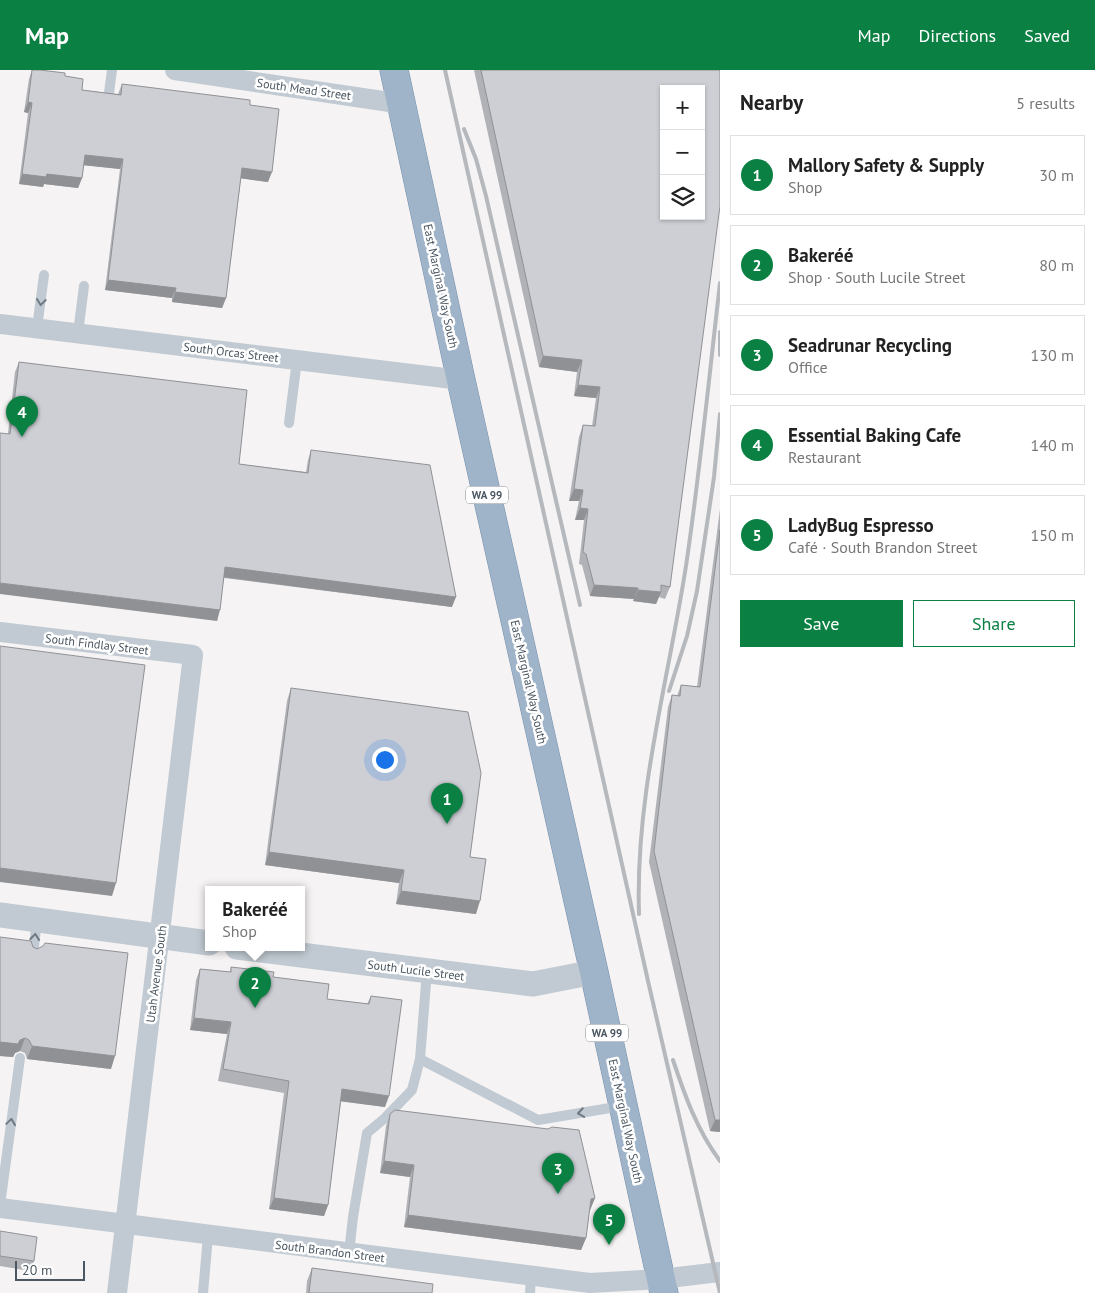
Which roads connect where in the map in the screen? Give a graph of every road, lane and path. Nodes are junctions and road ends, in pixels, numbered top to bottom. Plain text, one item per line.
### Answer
1 (112, 70) edge
2 (175, 70) edge
3 (394, 70) edge
4 (109, 93) edge
5 (403, 104) junction
6 (44, 275) dead end
7 (84, 286) dead end
8 (0, 324) edge
9 (37, 328) junction
10 (78, 333) junction
11 (297, 360) junction
12 (461, 380) junction
13 (290, 423) dead end
14 (0, 632) edge
15 (193, 655) joint
16 (0, 915) edge
17 (37, 920) junction
18 (160, 937) junction
19 (205, 943) edge
20 (268, 951) edge
21 (33, 955) edge
22 (426, 971) junction
23 (594, 972) junction
24 (20, 1058) edge
25 (420, 1059) junction
26 (623, 1106) junction
27 (0, 1206) edge
28 (126, 1225) junction
29 (208, 1236) junction
30 (349, 1254) junction
31 (720, 1272) edge
32 (530, 1285) edge
33 (662, 1286) edge
34 (117, 1293) edge
35 (203, 1293) edge

1 - 4 lane
2 - 5 street, South Mead Street
3 - 5 highway, East Marginal Way South / WA 99
5 - 12 highway, East Marginal Way South / WA 99
6 -> 9 lane
7 - 10 lane
8 - 9 street, South Orcas Street
9 - 10 street, South Orcas Street
10 - 11 street, South Orcas Street
11 - 12 street, South Orcas Street
11 - 13 lane
12 - 23 highway, East Marginal Way South / WA 99
14 - 15 street, South Findlay Street
15 - 18 street, Utah Avenue South
16 - 17 street
17 - 18 street
21 -> 17 lane
18 - 19 street
18 - 28 street, Utah Avenue South
20 - 22 street, South Lucile Street
22 - 23 street, South Lucile Street
22 - 25 lane
23 - 26 highway, East Marginal Way South / WA 99
27 -> 24 lane
26 -> 25 lane
25 - 30 lane
26 - 33 highway, East Marginal Way South / WA 99
27 - 28 street, South Brandon Street
28 - 29 street, South Brandon Street
28 - 34 street, Utah Avenue South
29 - 30 street, South Brandon Street
29 - 35 lane
30 - 32 street, South Brandon Street
31 - 33 street, South Brandon Street
32 - 33 street, South Brandon Street

